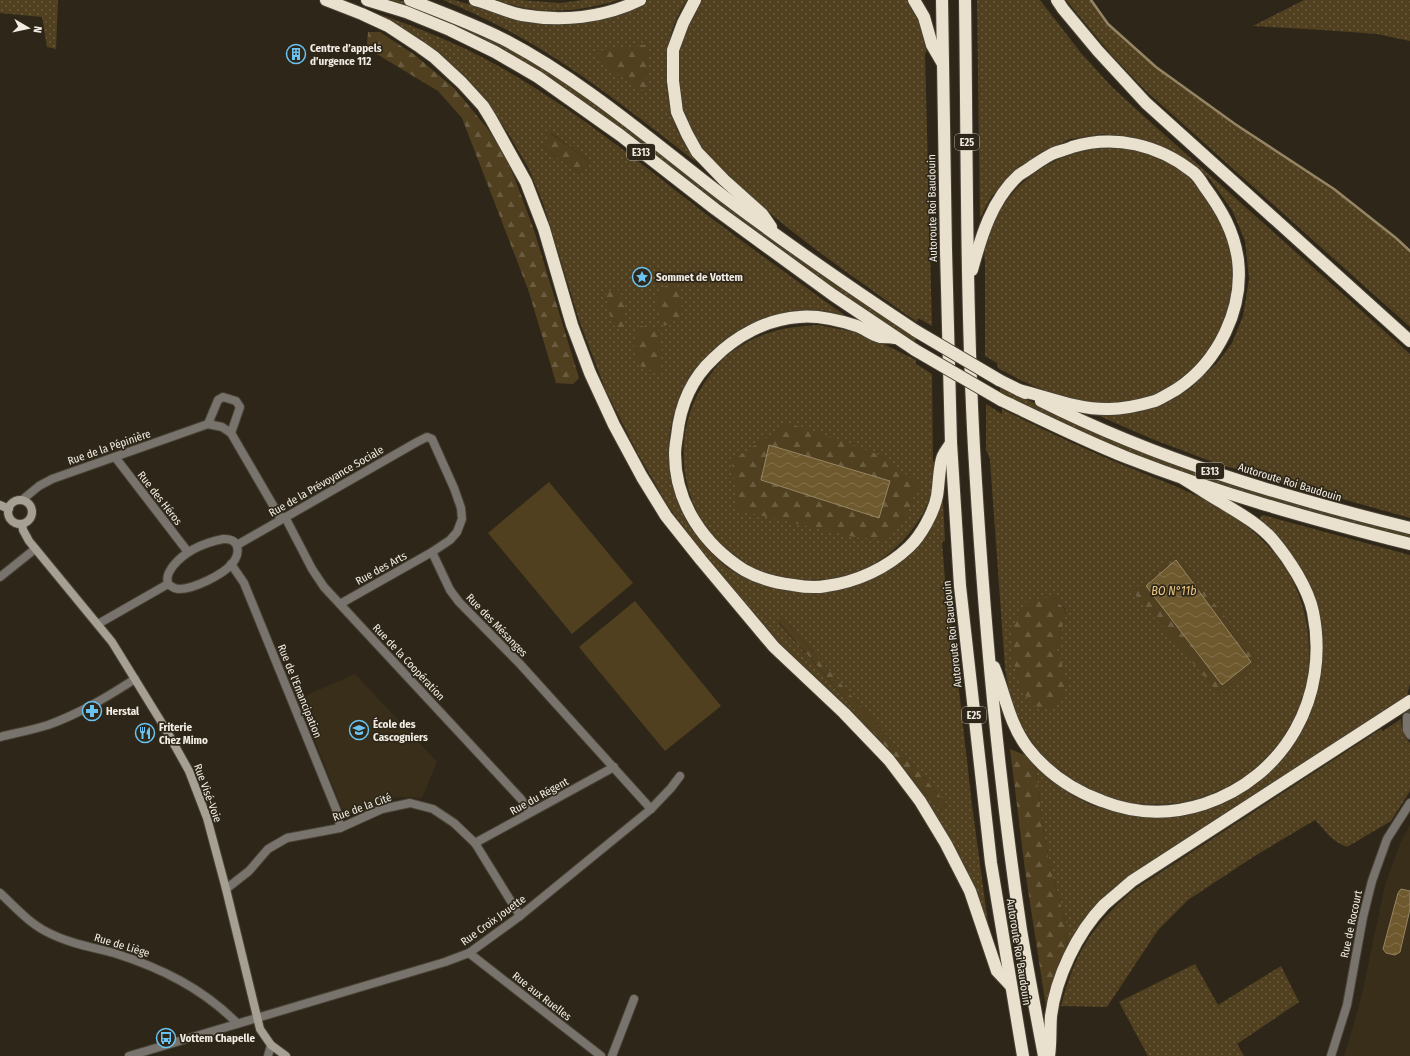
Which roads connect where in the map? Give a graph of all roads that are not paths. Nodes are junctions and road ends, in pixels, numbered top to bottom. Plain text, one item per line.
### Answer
1 (326, 0) edge
2 (367, 0) edge
3 (410, 0) edge
4 (475, 0) edge
5 (640, 0) edge
6 (695, 0) edge
7 (914, 0) edge
8 (942, 0) edge
9 (965, 0) edge
10 (1057, 0) edge
11 (943, 64) junction
12 (776, 235) junction
13 (968, 284) junction
14 (895, 338) junction
15 (1410, 341) edge
16 (1019, 390) junction
17 (208, 424) junction
18 (231, 433) junction
19 (951, 443) junction
20 (115, 457) junction
21 (1184, 479) junction
22 (22, 500) junction
23 (0, 505) edge
24 (9, 510) junction
25 (283, 518) junction
26 (22, 524) junction
27 (1410, 528) edge
28 (1410, 544) edge
29 (237, 545) junction
30 (36, 549) junction
31 (188, 552) junction
32 (432, 552) junction
33 (231, 564) junction
34 (0, 578) edge
35 (168, 584) junction
36 (340, 604) junction
37 (98, 624) junction
38 (988, 653) junction
39 (135, 679) junction
40 (1410, 701) edge
41 (1407, 717) dead end
42 (1410, 735) edge
43 (0, 737) edge
44 (614, 767) junction
45 (680, 776) dead end
46 (1410, 803) edge
47 (651, 808) junction
48 (530, 812) junction
49 (340, 828) junction
50 (475, 843) junction
51 (226, 889) junction
52 (0, 893) edge
53 (520, 916) junction
54 (469, 953) junction
55 (1011, 986) junction
56 (634, 998) dead end
57 (256, 1018) junction
58 (237, 1023) junction
59 (271, 1045) junction
60 (129, 1056) edge
61 (268, 1056) edge
62 (286, 1056) edge
63 (601, 1056) edge
64 (612, 1056) edge
65 (1023, 1056) edge
66 (1044, 1056) edge
67 (1049, 1056) edge
68 (1331, 1056) edge

1 - 55 highway
2 - 14 highway, E313
3 - 12 highway, E313
4 - 5 highway
6 - 12 highway
7 - 11 highway
8 - 11 highway, E25
9 - 13 highway, E25
10 - 15 highway
11 - 19 highway, Autoroute Roi Baudouin / E25
12 - 16 highway, Autoroute Roi Baudouin / E313, bridge
13 - 16 highway
13 - 38 highway, E25
14 - 19 highway
14 - 21 highway, E313, bridge
16 - 27 highway, Autoroute Roi Baudouin / E313
17 - 18 street
17 - 18 street
17 - 20 street, Rue de la Pépinière
18 - 25 street, Rue de la Coopération
19 - 55 highway, Autoroute Roi Baudouin / E25
20 - 22 street, Rue de la Pépinière
20 - 31 street, Rue des Héros
21 - 28 highway, E313
21 - 38 highway
22 - 24 street
22 - 26 street
23 - 24 street, Rue Visé-Voie
24 - 26 street, Rue Visé-Voie
25 - 29 street, Rue de la Prévoyance Sociale
25 - 32 street, Rue de la Prévoyance Sociale
25 - 36 street, Rue de la Coopération
26 - 30 street, Rue Visé-Voie
29 - 31 street
29 - 33 street
30 - 34 street
30 - 37 street, Rue Visé-Voie
31 - 35 street
32 - 36 street, Rue des Arts
32 - 44 street, Rue des Mésanges
33 - 35 street
33 - 49 street, Rue de l'Emancipation
35 - 37 street
36 - 48 street, Rue de la Coopération
37 - 39 street, Rue Visé-Voie
38 - 66 highway, E25
39 - 43 street
39 - 51 street, Rue Visé-Voie
40 - 67 highway
41 - 42 street
44 - 47 street, Rue des Mésanges
44 - 48 street, Rue du Régent
45 - 47 street, Rue Croix Jouette
46 - 68 street, Rue de Rocourt
47 - 53 street, Rue Croix Jouette
48 - 50 street, Rue du Régent
49 - 50 street, Rue de la Cité
49 - 51 street, Rue de la Cité
50 - 53 street, Rue de la Cité
51 - 57 street, Rue Visé-Voie
52 - 58 street, Rue de Liège
53 - 54 street, Rue Croix Jouette
54 - 57 street, Rue Croix Jouette
54 - 63 street, Rue aux Ruelles
55 - 65 highway, Autoroute Roi Baudouin / E25
56 - 64 street
57 - 58 street, Rue Croix Jouette
57 - 59 street, Rue Visé-Voie
58 - 60 street, Rue Croix Jouette
59 - 61 street
59 - 62 street, Rue Visé-Voie

